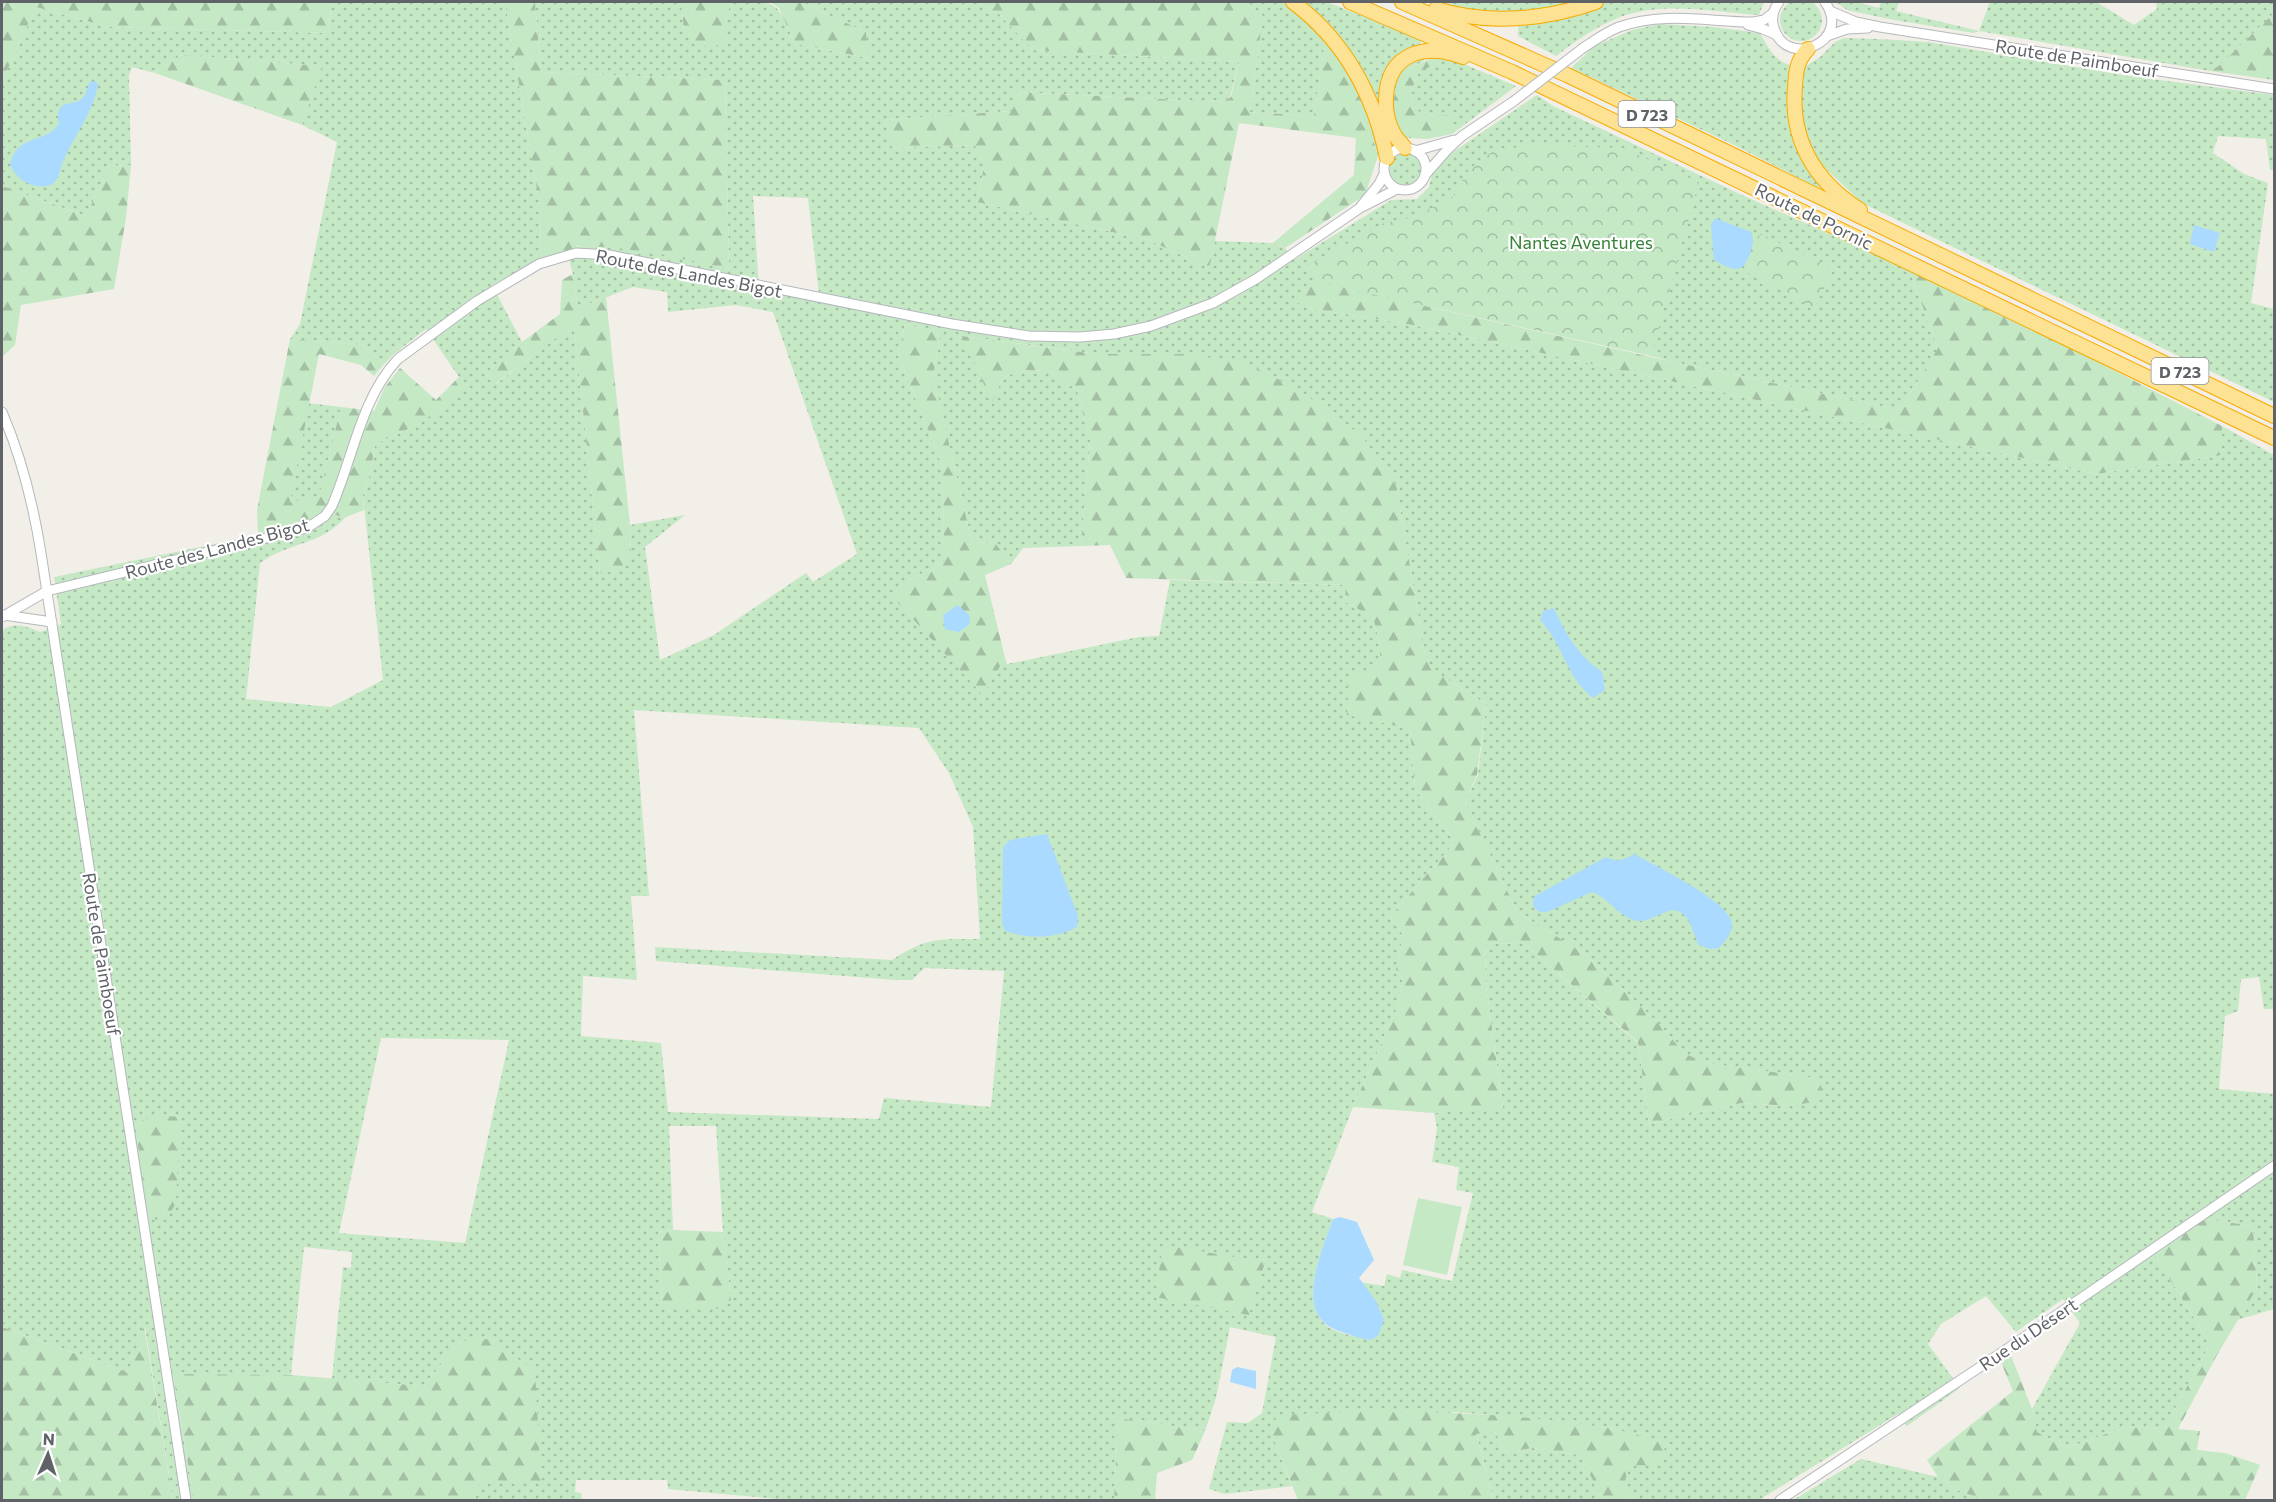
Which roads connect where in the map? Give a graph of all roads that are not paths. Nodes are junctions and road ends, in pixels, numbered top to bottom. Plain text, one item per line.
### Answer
1 (1293, 2) edge
2 (1350, 2) edge
3 (1402, 2) edge
4 (1418, 2) edge
5 (1596, 2) edge
6 (1779, 2) edge
7 (1825, 2) edge
8 (1830, 11) junction
9 (1773, 13) junction
10 (1735, 22) junction
11 (1880, 27) junction
12 (1777, 35) junction
13 (1827, 36) junction
14 (1808, 49) junction
15 (1526, 79) junction
16 (2274, 89) edge
17 (1462, 136) junction
18 (1410, 150) junction
19 (1387, 158) junction
20 (1384, 174) junction
21 (1425, 175) junction
22 (1397, 189) junction
23 (1360, 208) junction
24 (1891, 231) junction
25 (2, 412) edge
26 (2274, 416) edge
27 (2274, 438) edge
28 (47, 591) junction
29 (3, 616) edge
30 (52, 622) junction
31 (2274, 1166) edge
32 (186, 1500) edge
33 (1780, 1500) edge

1 - 19 highway
2 - 15 highway, Route de Pornic / D 723
3 - 24 highway, Route de Pornic / D 723
4 - 5 highway
6 - 9 street
7 - 8 street
8 - 11 street, Route de Paimboeuf
8 - 13 street
9 - 10 street
9 - 12 street
10 - 12 street
10 - 17 street, bridge
11 - 13 street, Route de Paimboeuf
11 - 16 street, Route de Paimboeuf
12 - 14 street
13 - 14 street, Route de Paimboeuf
14 - 24 highway
15 - 18 highway
15 - 27 highway, Route de Pornic / D 723
17 - 18 street
17 - 21 street
18 - 19 street
18 - 21 street
19 - 20 street
20 - 22 street
20 - 23 street
21 - 22 street
22 - 23 street
23 - 28 street, Route des Landes Bigot
24 - 26 highway, Route de Pornic / D 723
25 - 28 street, Route de Paimboeuf
28 - 29 street, Route des Landes Bigot
28 - 30 street, Route de Paimboeuf
29 - 30 street
30 - 32 street, Route de Paimboeuf
31 - 33 street, Rue du Désert

